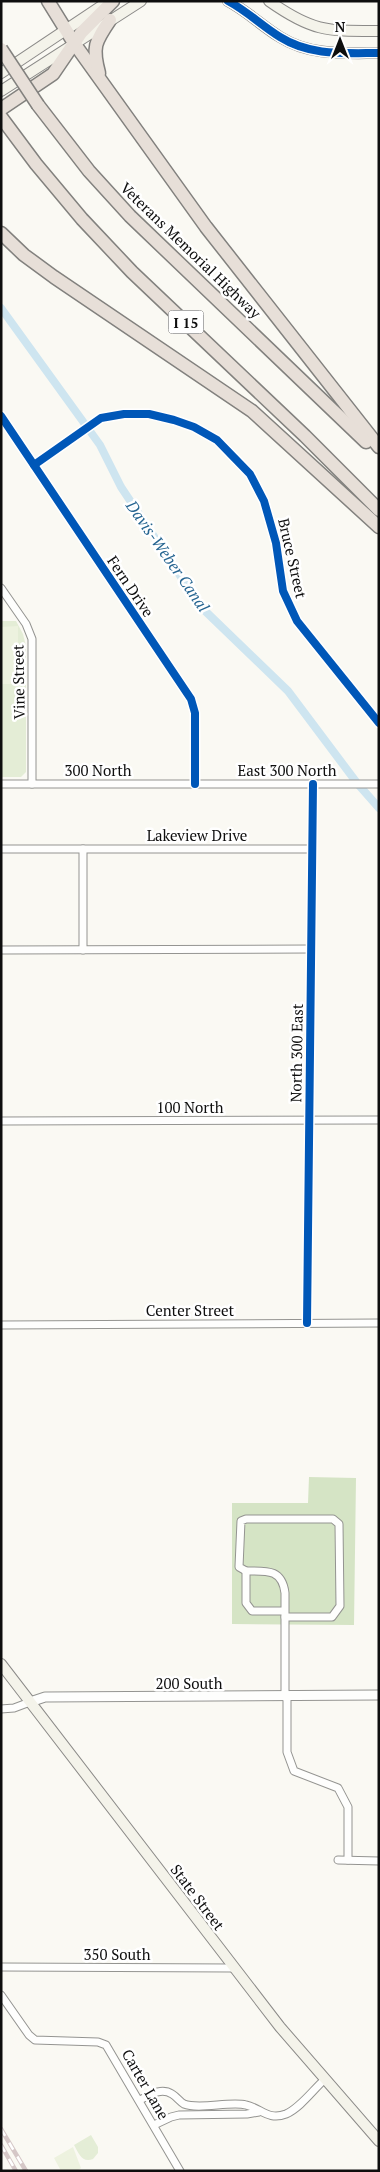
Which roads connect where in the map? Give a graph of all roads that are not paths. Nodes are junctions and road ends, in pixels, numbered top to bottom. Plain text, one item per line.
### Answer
1 (48, 1) edge
2 (111, 1) edge
3 (141, 1) edge
4 (228, 1) edge
5 (268, 1) edge
6 (110, 20) junction
7 (66, 30) junction
8 (379, 31) edge
9 (74, 44) junction
10 (1, 49) edge
11 (379, 53) edge
12 (1, 73) edge
13 (101, 80) junction
14 (1, 91) edge
15 (1, 109) edge
16 (3, 120) edge
17 (1, 234) edge
18 (1, 416) edge
19 (379, 447) edge
20 (379, 454) edge
21 (34, 465) junction
22 (379, 510) edge
23 (379, 527) edge
24 (1, 588) edge
25 (376, 715) edge
26 (379, 723) edge
27 (1, 784) edge
28 (32, 784) junction
29 (195, 784) junction
30 (313, 784) junction
31 (379, 784) edge
32 (312, 848) junction
33 (1, 849) edge
34 (83, 849) junction
35 (311, 949) junction
36 (1, 950) edge
37 (83, 950) junction
38 (379, 1120) edge
39 (1, 1121) edge
40 (309, 1121) junction
41 (307, 1323) junction
42 (379, 1323) edge
43 (1, 1325) edge
44 (246, 1571) junction
45 (285, 1614) junction
46 (1, 1664) edge
47 (379, 1695) edge
48 (286, 1697) junction
49 (30, 1702) junction
50 (1, 1708) edge
51 (338, 1860) dead end
52 (348, 1860) junction
53 (379, 1861) edge
54 (1, 1967) edge
55 (233, 1968) junction
56 (1, 1995) edge
57 (324, 2080) junction
58 (140, 2100) junction
59 (259, 2112) junction
60 (154, 2126) junction
61 (379, 2141) edge
62 (180, 2171) edge

1 - 7 highway
2 - 7 main road
2 - 9 highway
3 - 6 main road
4 - 11 main road
5 - 8 main road
6 - 9 main road
6 - 13 highway
7 - 9 highway
7 - 12 main road
9 - 13 highway
9 - 14 main road
9 - 15 highway
10 - 20 highway, Veterans Memorial Highway / I 15, bridge
13 - 19 highway
16 - 22 highway, I 15
17 - 23 highway
18 - 21 street, Fern Drive
21 - 25 street, Bruce Street
21 - 29 street, Fern Drive
24 - 28 street, Vine Street
25 - 26 street, Bruce Street
27 - 28 street, 300 North
28 - 29 street, 300 North
29 - 30 street, East 300 North
30 - 31 street, East 300 North
30 - 32 street, North 300 East
32 - 34 street, Lakeview Drive
32 - 35 street, North 300 East
33 - 34 street, Lakeview Drive
34 - 37 street
35 - 37 street
35 - 40 street, North 300 East
36 - 37 street
38 - 40 street, 100 North
39 - 40 street, 100 North
40 - 41 street, North 300 East
41 - 42 street, Center Street
41 - 43 street, Center Street
44 - 45 street
44 - 45 street
44 - 45 street
45 - 48 street
46 - 49 main road, State Street
47 - 48 street, 200 South
48 - 49 street, 200 South
48 - 52 street
49 - 50 street, 200 South
49 - 55 main road, State Street
51 - 52 street
52 - 53 street
54 - 55 street, 350 South
55 - 57 main road, State Street
56 - 58 street, Carter Lane
57 - 59 street
57 - 61 main road, State Street
58 - 59 street
58 - 60 street, Carter Lane
59 - 60 street
60 - 62 street, Carter Lane

